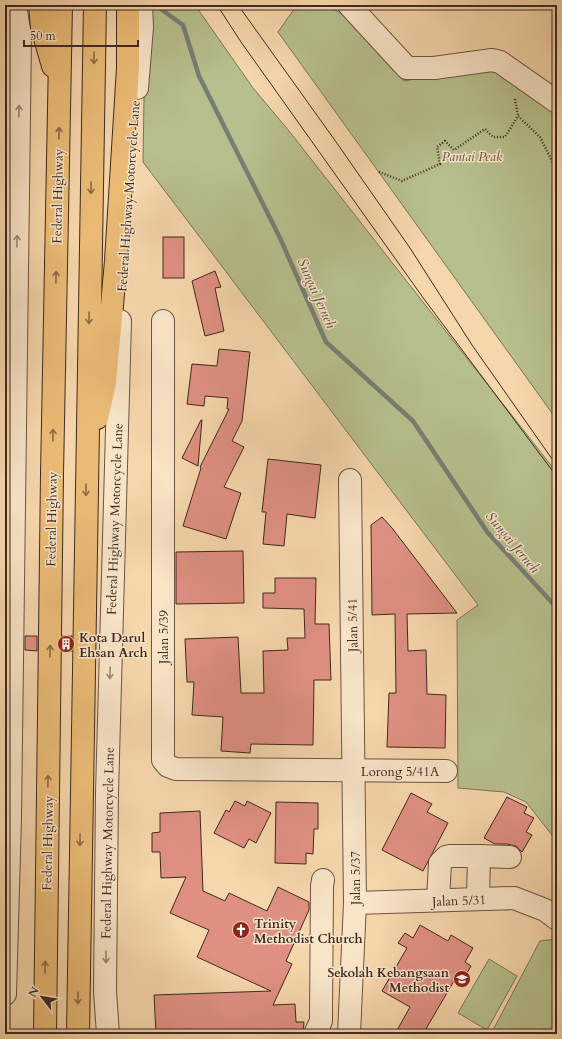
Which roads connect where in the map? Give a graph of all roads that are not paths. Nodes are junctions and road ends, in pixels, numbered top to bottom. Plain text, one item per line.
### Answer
1 (15, 5) edge
2 (40, 5) edge
3 (61, 5) edge
4 (95, 5) edge
5 (128, 5) edge
6 (141, 5) edge
7 (350, 5) edge
8 (60, 86) junction
9 (557, 102) edge
10 (163, 320) dead end
11 (111, 391) junction
12 (87, 458) junction
13 (350, 480) dead end
14 (353, 771) junction
15 (446, 771) dead end
16 (479, 856) junction
17 (510, 857) dead end
18 (323, 880) dead end
19 (478, 899) junction
20 (438, 900) junction
21 (355, 902) junction
22 (557, 919) edge
23 (322, 982) junction
24 (351, 984) junction
25 (5, 994) edge
26 (321, 1009) junction
27 (350, 1011) junction
28 (45, 1034) edge
29 (78, 1034) edge
30 (108, 1034) edge
31 (315, 1034) edge
32 (349, 1034) edge

25 -> 1 street
2 - 8 highway
3 - 8 highway, Federal Highway
4 -> 12 highway
5 - 11 highway
6 - 11 street, Federal Highway Motorcycle Lane
7 - 9 street
28 -> 8 highway, Federal Highway
10 - 14 street, Jalan 5/39
11 - 12 highway
11 -> 30 street, Federal Highway Motorcycle Lane
12 -> 29 highway
13 - 14 street, Jalan 5/41
14 - 15 street, Lorong 5/41A
14 - 21 street, Jalan 5/37
16 - 17 street
16 - 19 street
16 - 20 street
18 - 23 street
19 - 20 street, Jalan 5/31
19 - 22 street, Jalan 5/31
20 - 21 street, Jalan 5/31
21 - 24 street, Jalan 5/37
23 - 24 street
23 - 26 street
24 - 27 street, Jalan 5/37
26 - 27 street
26 - 31 street
27 - 32 street, Jalan 5/37

